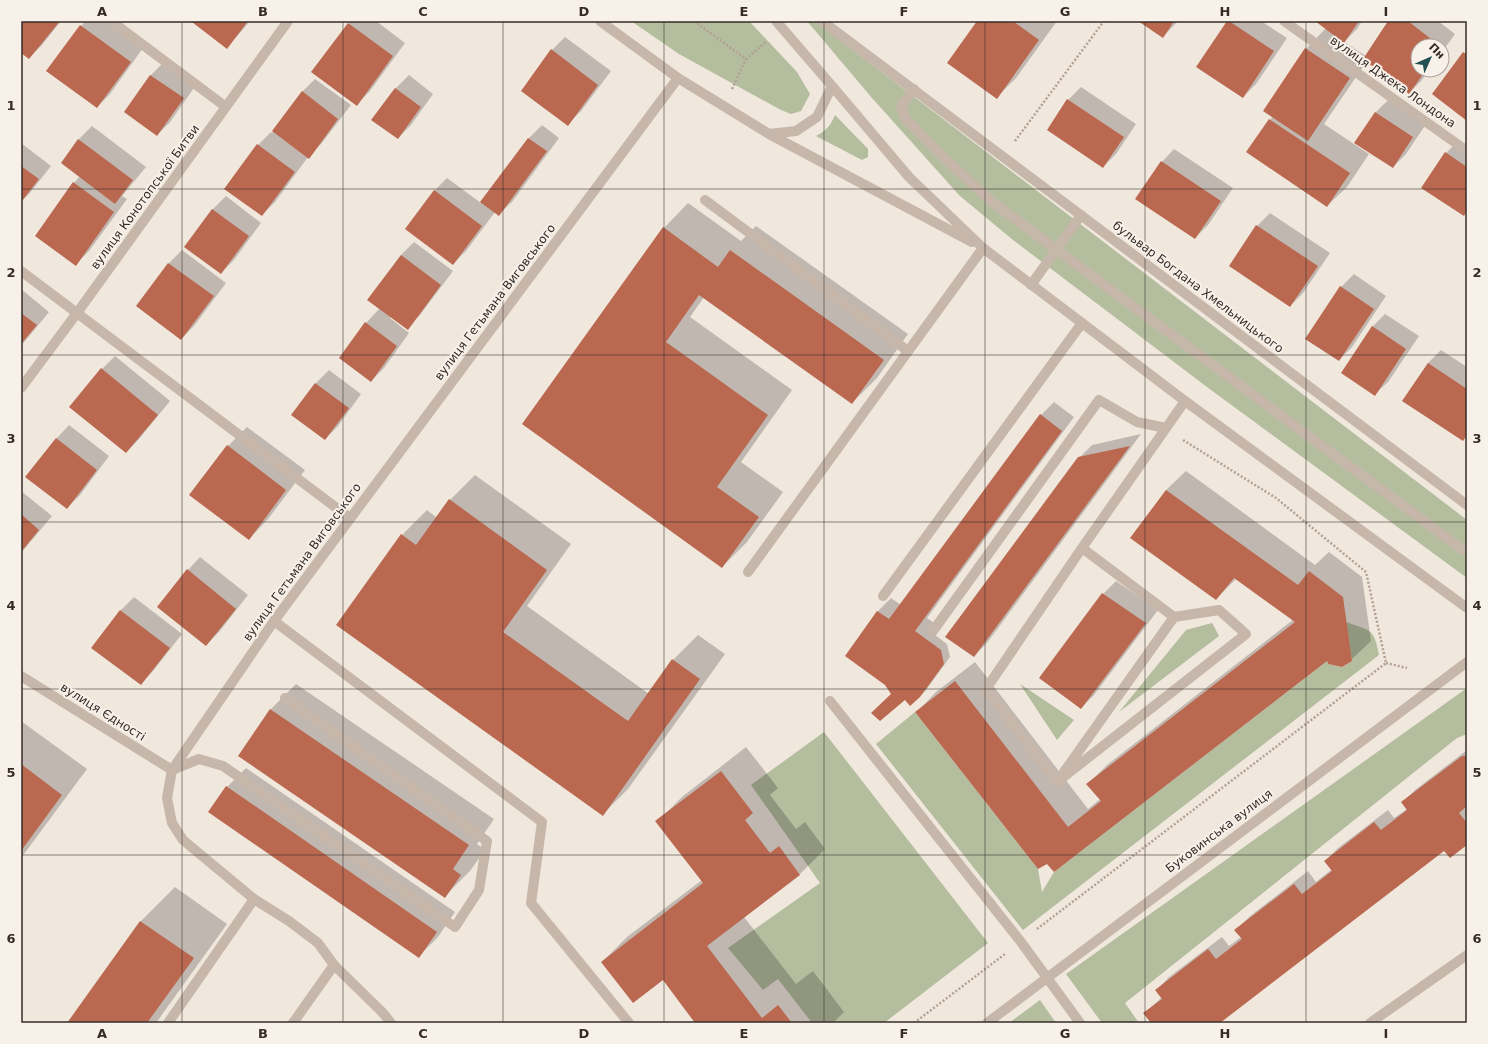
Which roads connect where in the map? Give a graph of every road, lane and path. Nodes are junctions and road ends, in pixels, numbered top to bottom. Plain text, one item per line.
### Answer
1 (111, 21) edge
2 (288, 21) edge
3 (600, 21) edge
4 (694, 21) edge
5 (822, 21) edge
6 (1104, 21) edge
7 (1284, 21) edge
8 (779, 25) edge
9 (746, 59) junction
10 (678, 78) junction
11 (832, 86) junction
12 (914, 89) junction
13 (724, 106) junction
14 (226, 107) junction
15 (769, 134) junction
16 (1467, 151) edge
17 (1004, 157) junction
18 (705, 200) dead end
19 (1081, 215) junction
20 (983, 248) junction
21 (1056, 249) junction
22 (21, 271) edge
23 (1031, 284) junction
24 (77, 312) junction
25 (1082, 323) junction
26 (908, 350) junction
27 (21, 388) edge
28 (1185, 401) junction
29 (1166, 428) junction
30 (1183, 440) dead end
31 (1467, 504) edge
32 (350, 518) junction
33 (1082, 548) junction
34 (1464, 550) dead end
35 (748, 572) dead end
36 (883, 596) dead end
37 (1467, 608) edge
38 (1174, 617) junction
39 (274, 621) junction
40 (933, 631) dead end
41 (1467, 662) edge
42 (1386, 663) junction
43 (1407, 668) dead end
44 (21, 676) edge
45 (284, 698) dead end
46 (830, 701) dead end
47 (172, 770) junction
48 (1057, 782) junction
49 (254, 899) junction
50 (1021, 942) junction
51 (1467, 955) edge
52 (334, 965) junction
53 (1047, 977) junction
54 (168, 1023) edge
55 (293, 1023) edge
56 (391, 1023) edge
57 (629, 1023) edge
58 (914, 1023) edge
59 (987, 1023) edge
60 (1080, 1023) edge
61 (1370, 1023) edge

1 - 14 street
2 - 14 street, вулиця Конотопської Битви
3 - 10 street
4 - 9 path
5 - 12 street, бульвар Богдана Хмельницького
6 - 17 path
7 - 16 street, вулиця Джека Лондона
8 - 9 path
8 - 11 street
9 - 13 path
10 - 13 street
10 - 32 street, вулиця Гетьмана Виговського
11 - 15 street
11 - 20 street
12 - 17 street, бульвар Богдана Хмельницького
12 - 21 street
13 - 15 street
14 - 24 street, вулиця Конотопської Битви
15 - 20 street
17 - 19 street, бульвар Богдана Хмельницького
18 - 26 street
19 - 21 street
19 - 31 street, бульвар Богдана Хмельницького
20 - 23 street
20 - 26 street
21 - 23 street
21 - 34 street
22 - 24 street
23 - 25 street
24 - 27 street, вулиця Конотопської Битви
24 - 32 street
25 - 28 street
25 - 36 street
26 - 35 street
28 - 29 street
28 - 37 street
29 - 33 street
29 - 40 street
30 - 42 path
32 - 39 street, вулиця Гетьмана Виговського
33 - 38 street
33 - 48 street
38 - 48 street
38 - 48 street
39 - 47 street, вулиця Гетьмана Виговського
39 - 57 street
41 - 53 street, Буковинська вулиця
42 - 43 path
42 - 50 path
44 - 47 street, вулиця Єдності
45 - 47 street
46 - 50 street
47 - 49 street
49 - 52 street
49 - 54 street
50 - 53 street
50 - 58 path
51 - 61 street
52 - 55 street
52 - 56 street
53 - 59 street, Буковинська вулиця
53 - 60 street

